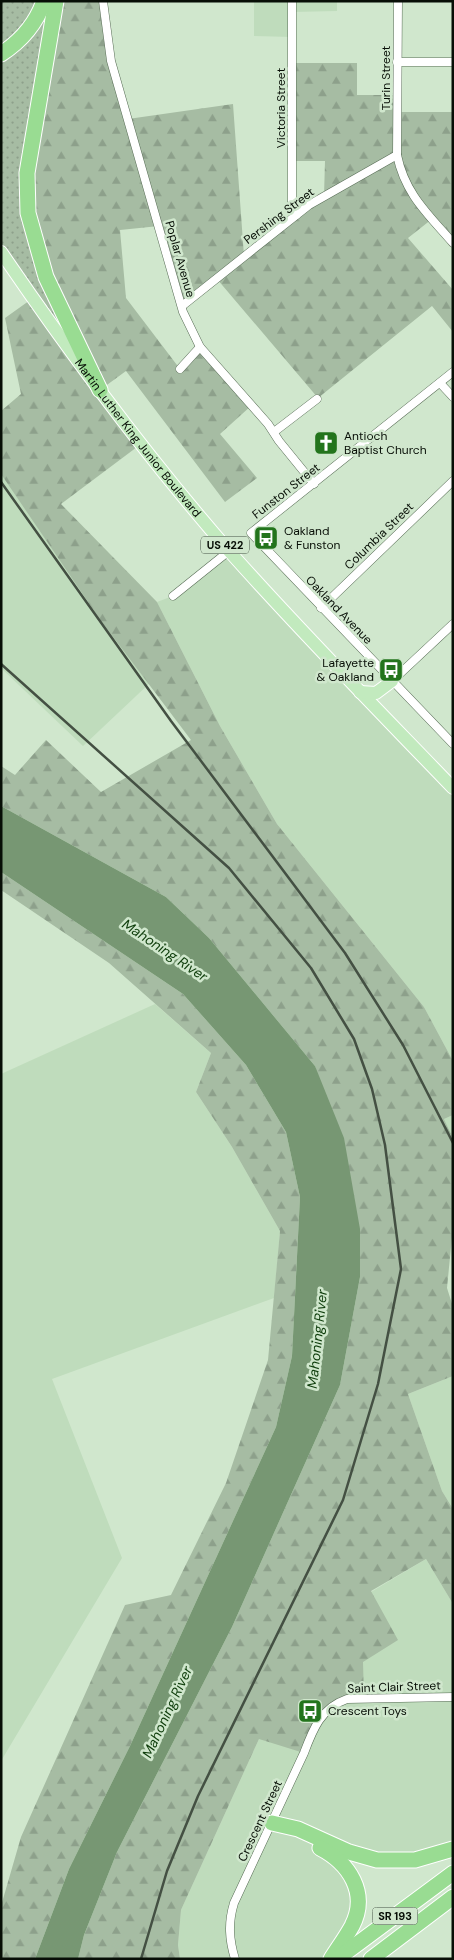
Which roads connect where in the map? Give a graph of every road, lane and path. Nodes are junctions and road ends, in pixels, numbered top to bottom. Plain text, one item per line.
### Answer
1 (44, 1) edge
2 (56, 1) edge
3 (103, 1) edge
4 (292, 1) edge
5 (398, 1) edge
6 (1, 54) edge
7 (397, 62) junction
8 (453, 62) edge
9 (398, 155) junction
10 (296, 215) junction
11 (453, 243) edge
12 (1, 252) edge
13 (182, 306) junction
14 (200, 347) junction
15 (180, 369) dead end
16 (453, 372) edge
17 (440, 383) junction
18 (100, 390) junction
19 (453, 397) edge
20 (318, 399) dead end
21 (274, 432) junction
22 (453, 481) edge
23 (314, 484) junction
24 (251, 533) joint
25 (229, 551) junction
26 (174, 596) dead end
27 (321, 608) junction
28 (453, 624) edge
29 (392, 681) junction
30 (360, 692) junction
31 (453, 744) edge
32 (453, 788) edge
33 (453, 1696) edge
34 (337, 1703) joint
35 (272, 1823) junction
36 (453, 1849) edge
37 (453, 1873) edge
38 (453, 1897) edge
39 (235, 1959) edge
40 (331, 1959) edge
41 (337, 1959) edge
42 (371, 1959) edge

1 - 6 highway
2 - 18 highway
3 - 13 street, Poplar Avenue
4 - 10 street, Victoria Street
5 - 7 street, Turin Street
7 - 8 street
7 - 9 street, Turin Street
9 - 10 street, Pershing Street
9 - 11 street, Turin Street
10 - 13 street, Pershing Street
12 - 18 main road, Martin Luther King Junior Boulevard / US 422
13 - 14 street, Poplar Avenue
14 - 15 street
14 - 21 street, Poplar Avenue
16 - 17 street, Funston Street
17 - 19 street
17 - 23 street, Funston Street
18 - 25 main road, Martin Luther King Junior Boulevard / US 422
20 - 21 street
21 - 23 street, Poplar Avenue
22 - 27 street, Columbia Street
23 - 24 street, Funston Street
24 - 27 street, Oakland Avenue
25 - 26 street
25 - 30 main road, Martin Luther King Junior Boulevard / US 422
27 - 29 street, Oakland Avenue
28 - 29 street
29 - 30 main road
29 - 31 street, Oakland Avenue
30 - 32 main road, Martin Luther King Junior Boulevard / US 422
33 - 34 street, Saint Clair Street
34 - 35 street, Crescent Street
35 - 36 highway
35 - 39 street, Crescent Street
35 - 40 highway
37 - 41 highway, SR 193
38 - 42 highway, SR 193

